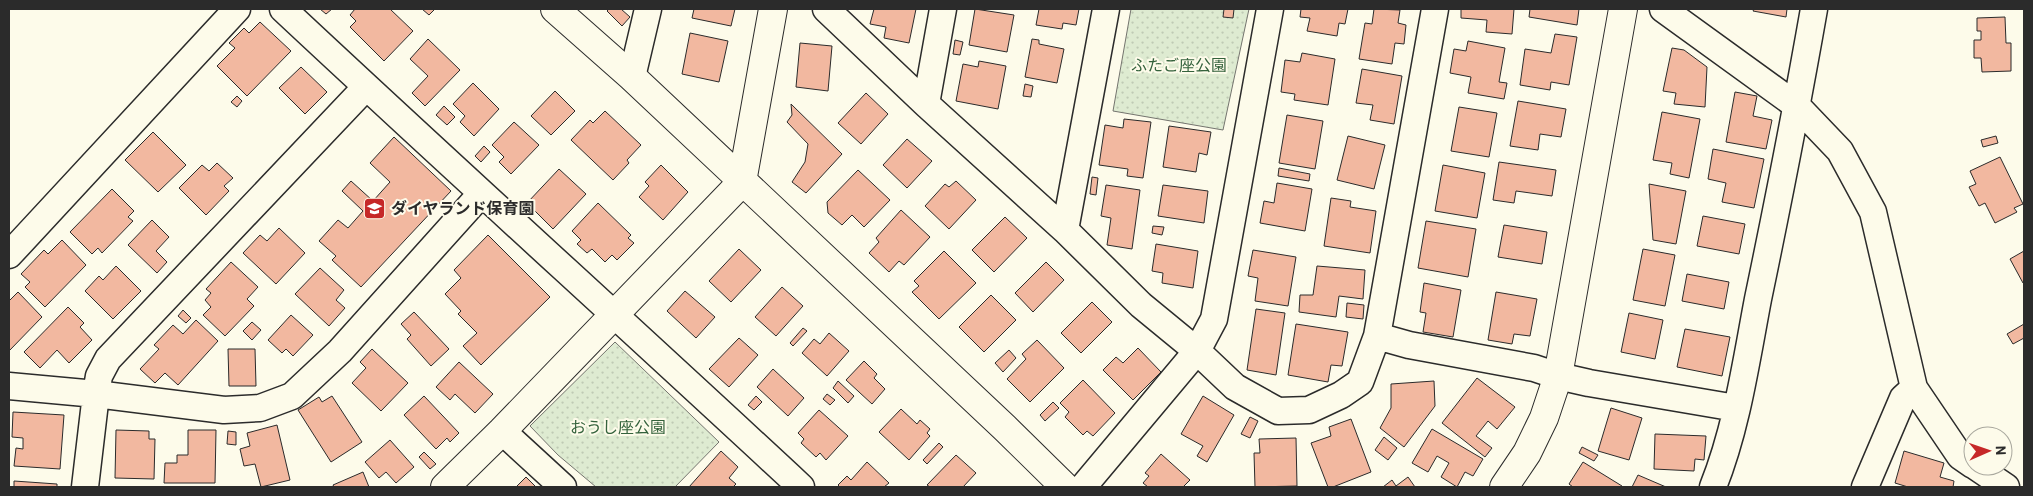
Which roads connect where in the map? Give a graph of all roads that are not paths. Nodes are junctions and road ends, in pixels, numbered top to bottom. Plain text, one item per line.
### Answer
1 (237, 9) edge
2 (283, 9) edge
3 (556, 9) edge
4 (648, 9) edge
5 (772, 9) edge
6 (826, 9) edge
7 (943, 9) edge
8 (1106, 9) edge
9 (1270, 9) edge
10 (1435, 9) edge
11 (1623, 9) edge
12 (1663, 9) edge
13 (1814, 9) edge
14 (632, 77) junction
15 (366, 87) junction
16 (926, 104) junction
17 (1797, 106) junction
18 (742, 182) junction
19 (481, 194) junction
20 (1064, 230) junction
21 (9, 255) edge
22 (615, 313) junction
23 (1378, 336) junction
24 (1197, 351) junction
25 (1558, 376) junction
26 (9, 386) edge
27 (1914, 388) junction
28 (96, 394) junction
29 (1736, 408) junction
30 (502, 431) junction
31 (1963, 458) edge
32 (1990, 476) edge
33 (85, 487) edge
34 (445, 487) edge
35 (563, 487) edge
36 (801, 487) edge
37 (1065, 487) edge
38 (1083, 487) edge
39 (1504, 487) edge
40 (1713, 487) edge
41 (1865, 487) edge
42 (2006, 487) edge

1 - 21 street
2 - 15 street
3 - 14 street
4 - 14 street
5 - 18 street
6 - 16 street
7 - 16 street
8 - 20 street
9 - 24 street
10 - 23 street
11 - 25 street
12 - 17 street
13 - 17 street
14 - 18 street
15 - 19 street
15 - 28 street
16 - 20 street
17 - 27 street
17 - 29 street
18 - 22 street
18 - 37 street
19 - 22 street
19 - 28 street
20 - 24 street
22 - 30 street
22 - 36 street
23 - 24 street
23 - 25 street
24 - 38 street
25 - 29 street
25 - 39 street
26 - 28 street
27 - 31 street
27 - 41 street
28 - 33 street
29 - 40 street
30 - 34 street
30 - 35 street
32 - 42 street

